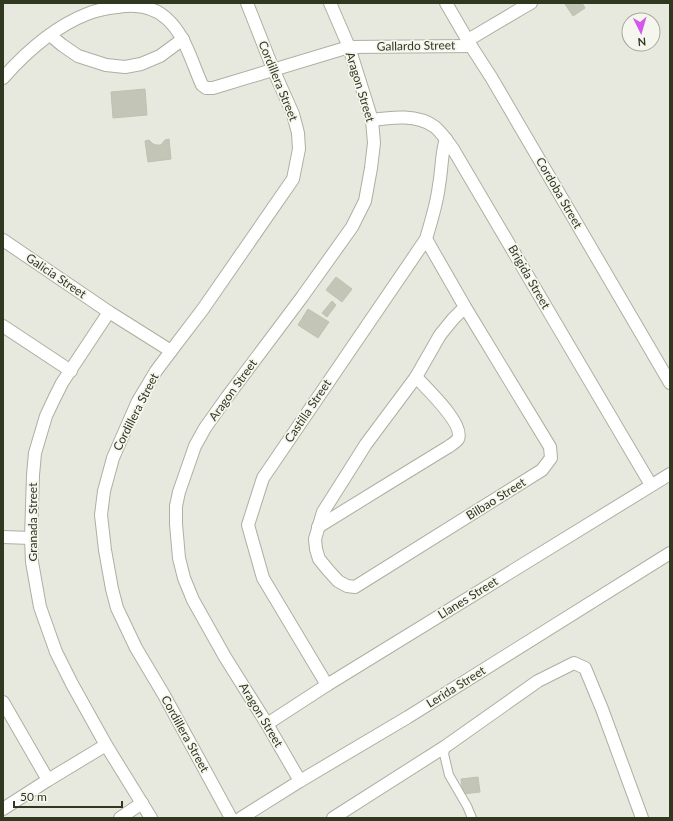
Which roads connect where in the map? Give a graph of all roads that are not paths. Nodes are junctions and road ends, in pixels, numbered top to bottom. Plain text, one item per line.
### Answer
1 (247, 3) edge
2 (330, 3) edge
3 (446, 3) edge
4 (531, 3) edge
5 (50, 35) junction
6 (183, 39) junction
7 (469, 43) junction
8 (349, 47) junction
9 (273, 69) junction
10 (3, 78) edge
11 (372, 120) junction
12 (446, 139) junction
13 (426, 239) junction
14 (3, 240) edge
15 (465, 307) junction
16 (109, 312) junction
17 (3, 326) edge
18 (171, 351) junction
19 (71, 371) junction
20 (416, 377) junction
21 (670, 383) edge
22 (670, 474) edge
23 (651, 485) junction
24 (318, 527) junction
25 (3, 537) edge
26 (31, 538) junction
27 (670, 553) edge
28 (327, 685) junction
29 (3, 702) edge
30 (267, 724) junction
31 (106, 745) junction
32 (446, 746) junction
33 (48, 780) junction
34 (300, 781) junction
35 (142, 803) junction
36 (3, 809) edge
37 (120, 818) edge
38 (151, 818) edge
39 (231, 818) edge
40 (241, 818) edge
41 (333, 818) edge
42 (472, 818) edge
43 (642, 818) edge

1 - 9 street, Cordillera Street
2 - 8 street, Aragon Street
3 - 7 street, Cordoba Street
4 - 7 street
5 - 6 street
5 - 6 street, Gallardo Street
5 - 10 street, Gallardo Street
6 - 9 street, Gallardo Street
7 - 8 street, Gallardo Street
7 - 21 street, Cordoba Street
8 - 9 street, Gallardo Street
8 - 11 street, Aragon Street
9 - 18 street, Cordillera Street
11 - 12 street, Brigida Street
11 - 30 street, Aragon Street
12 - 13 street, Castilla Street
12 - 23 street, Brigida Street
13 - 15 street, Bilbao Street
13 - 28 street, Castilla Street
14 - 16 street, Galicia Street
15 - 20 street, Bilbao Street
15 - 24 street, Bilbao Street
16 - 18 street, Galicia Street
16 - 19 street, Granada Street
17 - 19 street
18 - 39 street, Cordillera Street
19 - 26 street, Granada Street
20 - 24 street, Bilbao Street
20 - 24 street
22 - 23 street, Llanes Street
23 - 28 street, Llanes Street
25 - 26 street
26 - 31 street, Granada Street
27 - 34 street, Lerida Street
28 - 30 street, Llanes Street
29 - 33 street
30 - 34 street, Aragon Street
31 - 33 street
31 - 35 street, Granada Street
32 - 41 street
32 - 42 lane
32 - 43 street
33 - 36 street
34 - 40 street, Lerida Street
35 - 37 street
35 - 38 street, Granada Street

